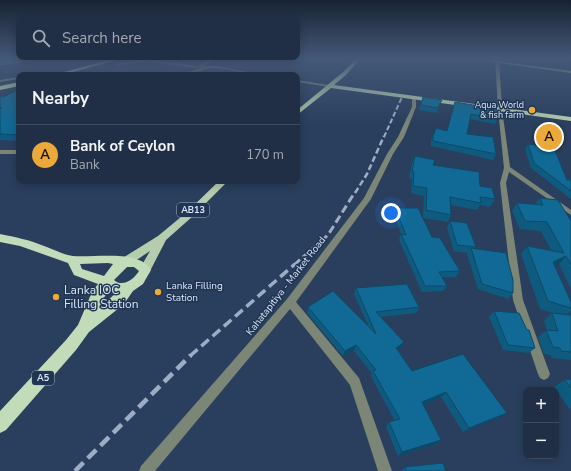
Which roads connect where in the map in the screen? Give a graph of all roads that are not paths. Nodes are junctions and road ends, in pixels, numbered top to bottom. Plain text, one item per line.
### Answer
1 (336, 80) edge
2 (498, 80) edge
3 (300, 81) edge
4 (16, 85) edge
5 (329, 86) junction
6 (0, 88) edge
7 (414, 97) junction
8 (500, 109) junction
9 (300, 110) edge
10 (571, 119) edge
11 (0, 152) edge
12 (16, 152) edge
13 (507, 168) junction
14 (221, 184) edge
15 (571, 213) edge
16 (0, 238) edge
17 (162, 238) junction
18 (72, 260) junction
19 (125, 262) junction
20 (145, 270) junction
21 (107, 282) junction
22 (128, 288) junction
23 (290, 302) junction
24 (83, 329) junction
25 (544, 374) dead end
26 (0, 424) edge
27 (146, 471) edge
28 (385, 471) edge

1 - 5 main road
2 - 8 street
3 - 5 street
4 - 6 highway
5 - 7 main road
5 - 9 main road
7 - 8 main road
7 - 23 street, Kahatapitiya - Market Road
8 - 10 main road
8 - 13 street
11 - 12 street
13 - 15 street
13 - 25 street
14 - 17 main road, AB13
16 - 18 highway
17 - 19 main road, AB13
17 - 20 main road, AB13
18 - 19 highway
18 - 21 highway
19 - 20 highway
19 - 21 highway
20 - 22 highway
21 - 22 highway
21 - 24 highway, A5
22 - 24 highway, A5
23 - 27 street, Kahatapitiya - Market Road
23 - 28 street
24 - 26 highway, A5

